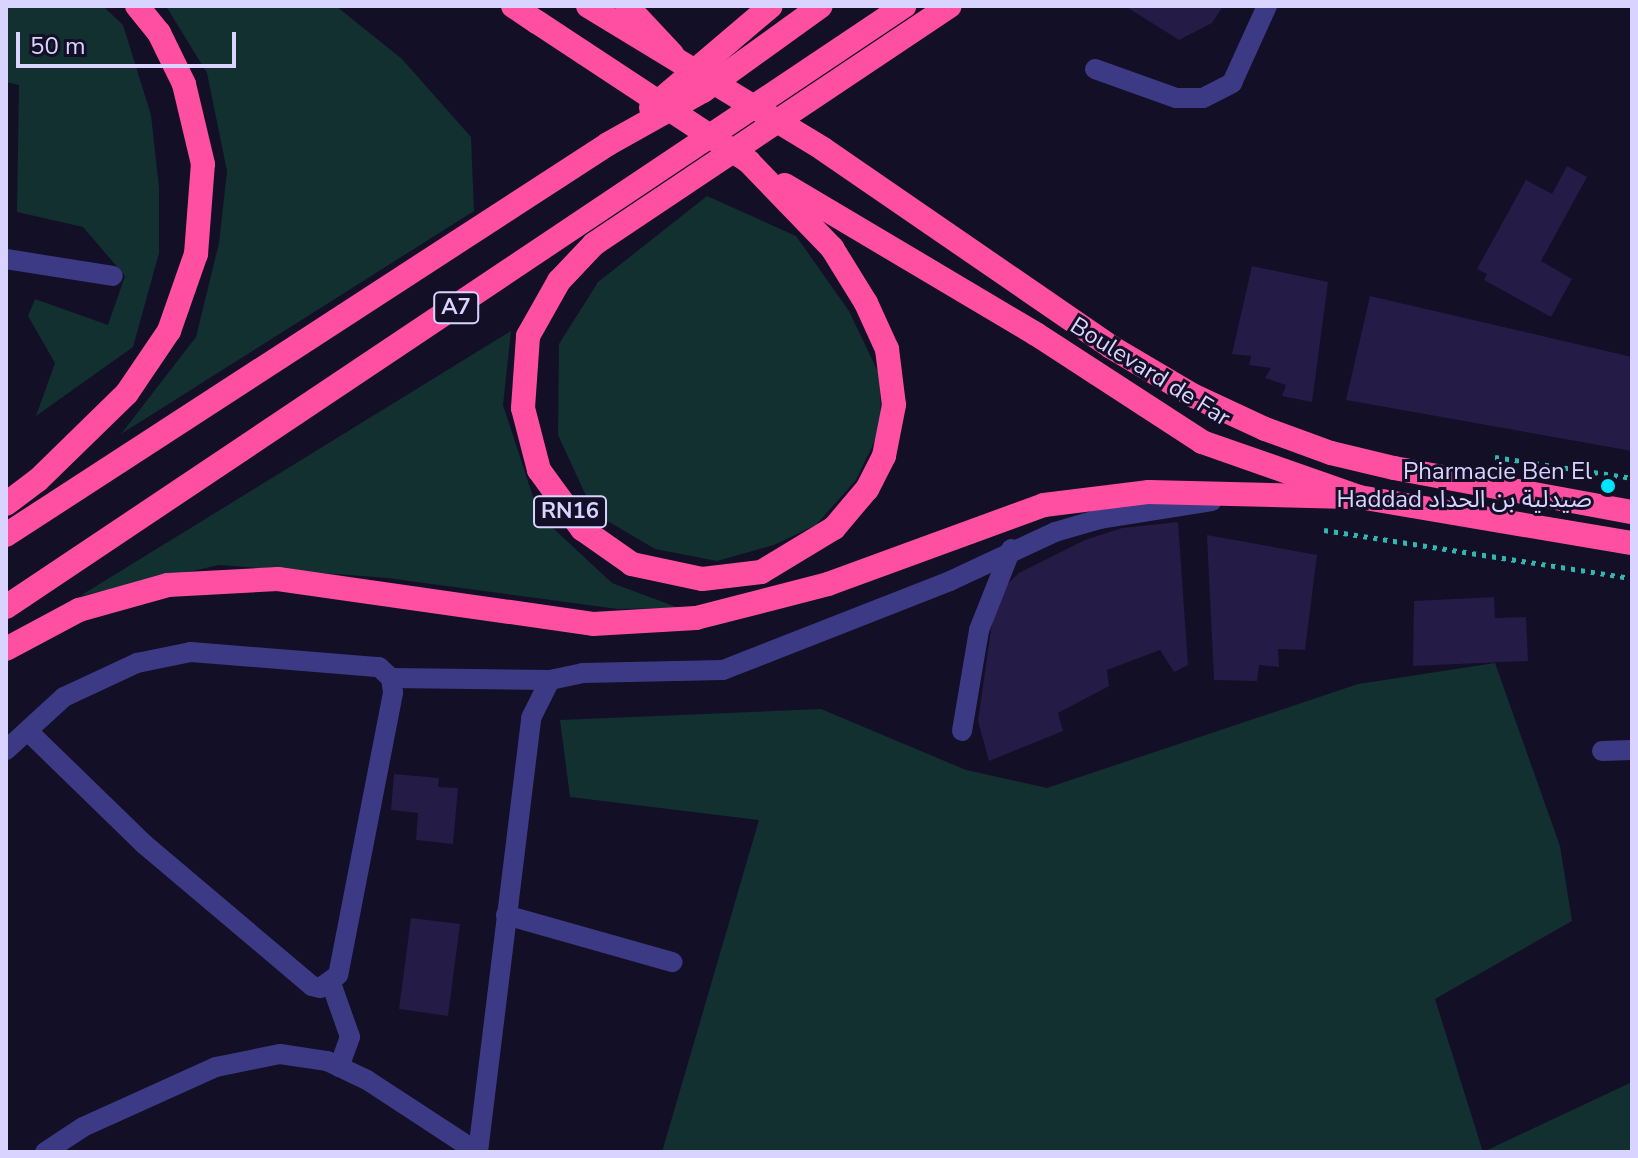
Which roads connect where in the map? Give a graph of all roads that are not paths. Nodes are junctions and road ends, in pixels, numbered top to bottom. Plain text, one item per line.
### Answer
1 (137, 6) edge
2 (513, 6) edge
3 (588, 6) edge
4 (627, 6) edge
5 (771, 6) edge
6 (821, 6) edge
7 (904, 6) edge
8 (950, 6) edge
9 (1267, 6) edge
10 (681, 64) junction
11 (1095, 69) dead end
12 (608, 144) junction
13 (749, 162) junction
14 (6, 259) edge
15 (113, 276) dead end
16 (1247, 496) junction
17 (1359, 497) junction
18 (6, 504) edge
19 (1632, 512) edge
20 (6, 535) edge
21 (1632, 543) edge
22 (1011, 549) junction
23 (6, 607) edge
24 (6, 649) edge
25 (391, 678) junction
26 (550, 680) junction
27 (28, 731) junction
28 (962, 731) dead end
29 (6, 750) edge
30 (1632, 750) edge
31 (1602, 751) dead end
32 (506, 915) junction
33 (672, 962) dead end
34 (331, 983) junction
35 (339, 1067) junction
36 (45, 1152) edge
37 (478, 1152) edge

1 - 18 highway
2 - 13 highway, RN16, bridge
3 - 10 highway, Boulevard de Far, bridge
4 - 10 highway
5 - 12 highway
6 - 12 highway, A7
7 - 23 highway, A7
8 - 13 highway, RN16
9 - 11 street
10 - 19 highway, Boulevard de Far, bridge
12 - 20 highway, A7
13 - 17 highway, Boulevard de Far
14 - 15 street
16 - 17 highway
16 - 22 street
16 - 24 highway
17 - 21 highway, Boulevard de Far
22 - 26 street
22 - 28 street
25 - 26 street
25 - 27 street
25 - 34 street
26 - 32 street
27 - 29 street
27 - 34 street
30 - 31 street
32 - 33 street
32 - 37 street
34 - 35 street
35 - 36 street
35 - 37 street

